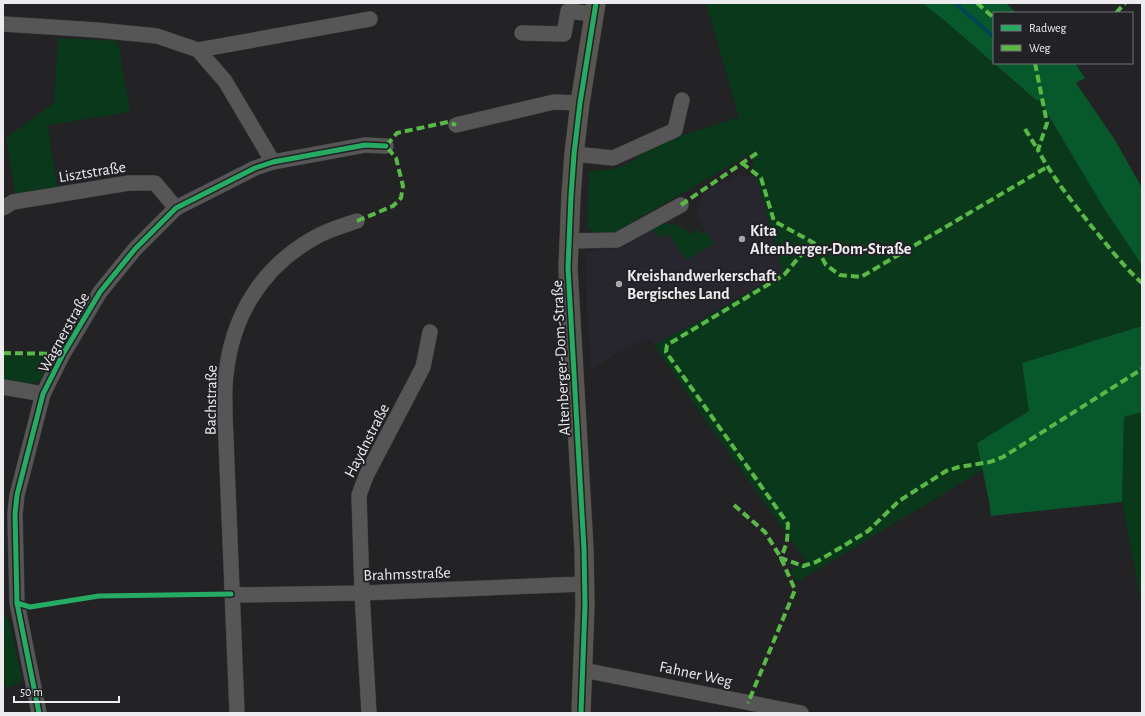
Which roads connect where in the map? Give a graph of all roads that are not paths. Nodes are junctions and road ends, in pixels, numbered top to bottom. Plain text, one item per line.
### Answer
1 (568, 7) edge
2 (595, 8) edge
3 (370, 19) dead end
4 (3, 24) edge
5 (522, 33) dead end
6 (198, 50) junction
7 (682, 100) dead end
8 (580, 103) junction
9 (456, 125) dead end
10 (386, 146) dead end
11 (574, 154) junction
12 (273, 162) junction
13 (682, 205) dead end
14 (3, 208) edge
15 (176, 208) junction
16 (356, 221) dead end
17 (568, 241) junction
18 (430, 332) dead end
19 (3, 387) edge
20 (43, 394) junction
21 (585, 584) junction
22 (362, 593) junction
23 (231, 594) junction
24 (10, 603) edge
25 (584, 670) junction
26 (758, 708) edge
27 (39, 713) edge
28 (237, 713) edge
29 (369, 713) edge
30 (581, 713) edge
31 (800, 713) edge

1 - 2 street
1 - 5 street
2 - 8 main road, Altenberger-Dom-Straße
3 - 6 street
4 - 6 street
6 - 12 street
7 - 11 street
8 - 9 street
8 - 11 main road, Altenberger-Dom-Straße
10 - 12 street, Wagnerstraße
11 - 17 main road, Altenberger-Dom-Straße
12 - 15 street, Wagnerstraße
13 - 17 street
14 - 15 street, Lisztstraße
15 - 20 street, Wagnerstraße
16 - 23 street, Bachstraße
17 - 21 main road, Altenberger-Dom-Straße
18 - 22 street, Haydnstraße
19 - 20 street
20 - 24 street, Wagnerstraße
21 - 22 street, Brahmsstraße
21 - 25 main road, Altenberger-Dom-Straße
22 - 23 street, Brahmsstraße
22 - 29 street, Haydnstraße
23 - 28 street, Bachstraße
24 - 27 street, Wagnerstraße
25 - 26 street, Fahner Weg
25 - 30 main road, Altenberger-Dom-Straße
26 - 31 street, Fahner Weg

